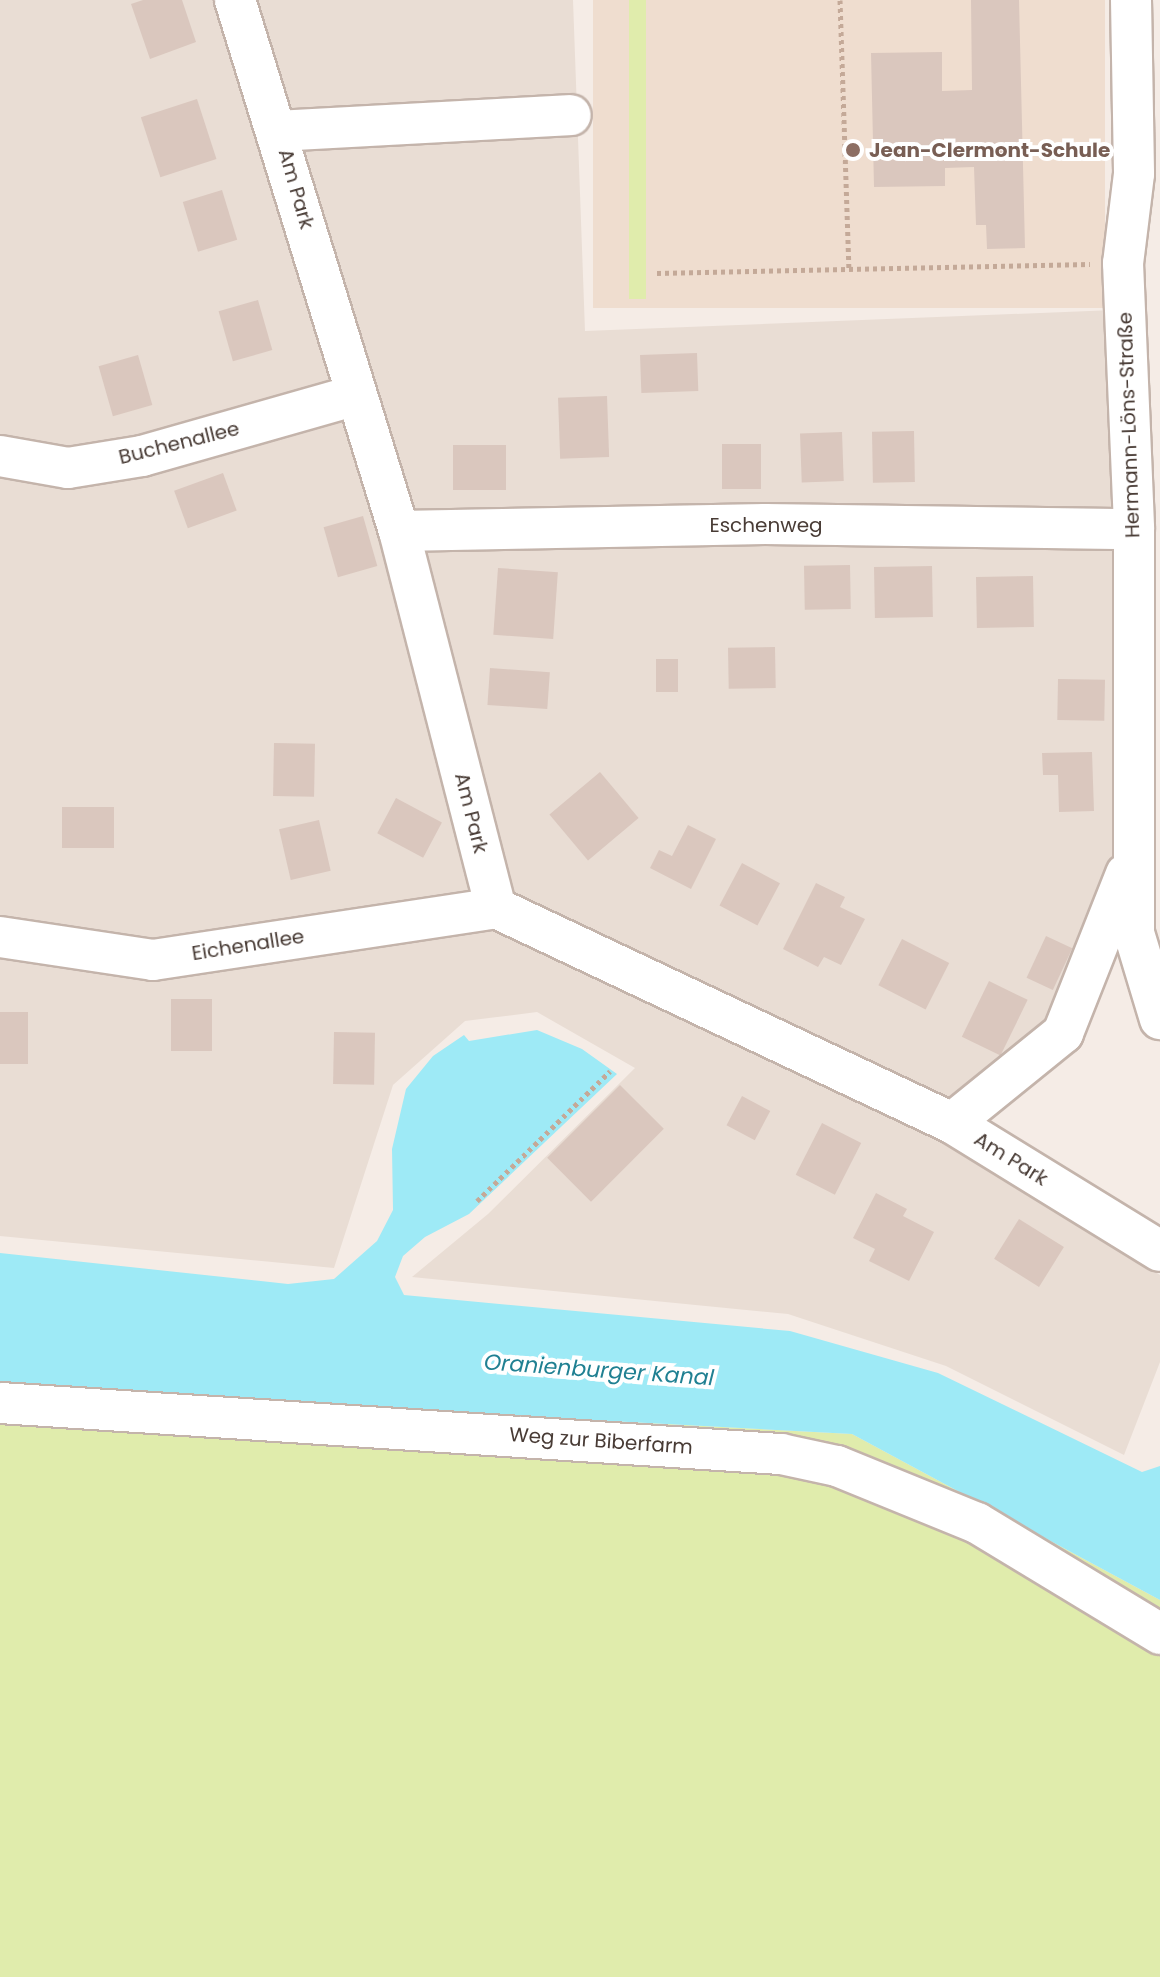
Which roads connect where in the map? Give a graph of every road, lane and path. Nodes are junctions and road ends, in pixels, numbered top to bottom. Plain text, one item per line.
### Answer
1 (235, 0) edge
2 (840, 0) edge
3 (1131, 0) edge
4 (571, 115) dead end
5 (278, 131) junction
6 (1123, 263) junction
7 (849, 269) junction
8 (657, 273) dead end
9 (356, 395) junction
10 (0, 456) edge
11 (1134, 529) junction
12 (399, 531) junction
13 (1134, 852) junction
14 (496, 908) junction
15 (0, 937) edge
16 (1160, 1019) edge
17 (610, 1071) dead end
18 (952, 1123) junction
19 (477, 1201) dead end
20 (1160, 1251) edge
21 (0, 1403) edge
22 (1160, 1634) edge

1 - 5 street, Am Park
2 - 7 path
3 - 6 street, Hermann-Löns-Straße
4 - 5 street
5 - 9 street, Am Park
6 - 7 path
6 - 11 street, Hermann-Löns-Straße
7 - 8 path
9 - 10 street, Buchenallee
9 - 12 street, Am Park
11 - 12 street, Eschenweg
11 - 13 street, Hermann-Löns-Straße
12 - 14 street, Am Park
13 - 16 street, Hermann-Löns-Straße
13 - 18 street, Hermann-Löns-Straße
14 - 15 street, Eichenallee
14 - 18 street, Am Park
17 - 19 path
18 - 20 street, Am Park
21 - 22 street, Weg zur Biberfarm

